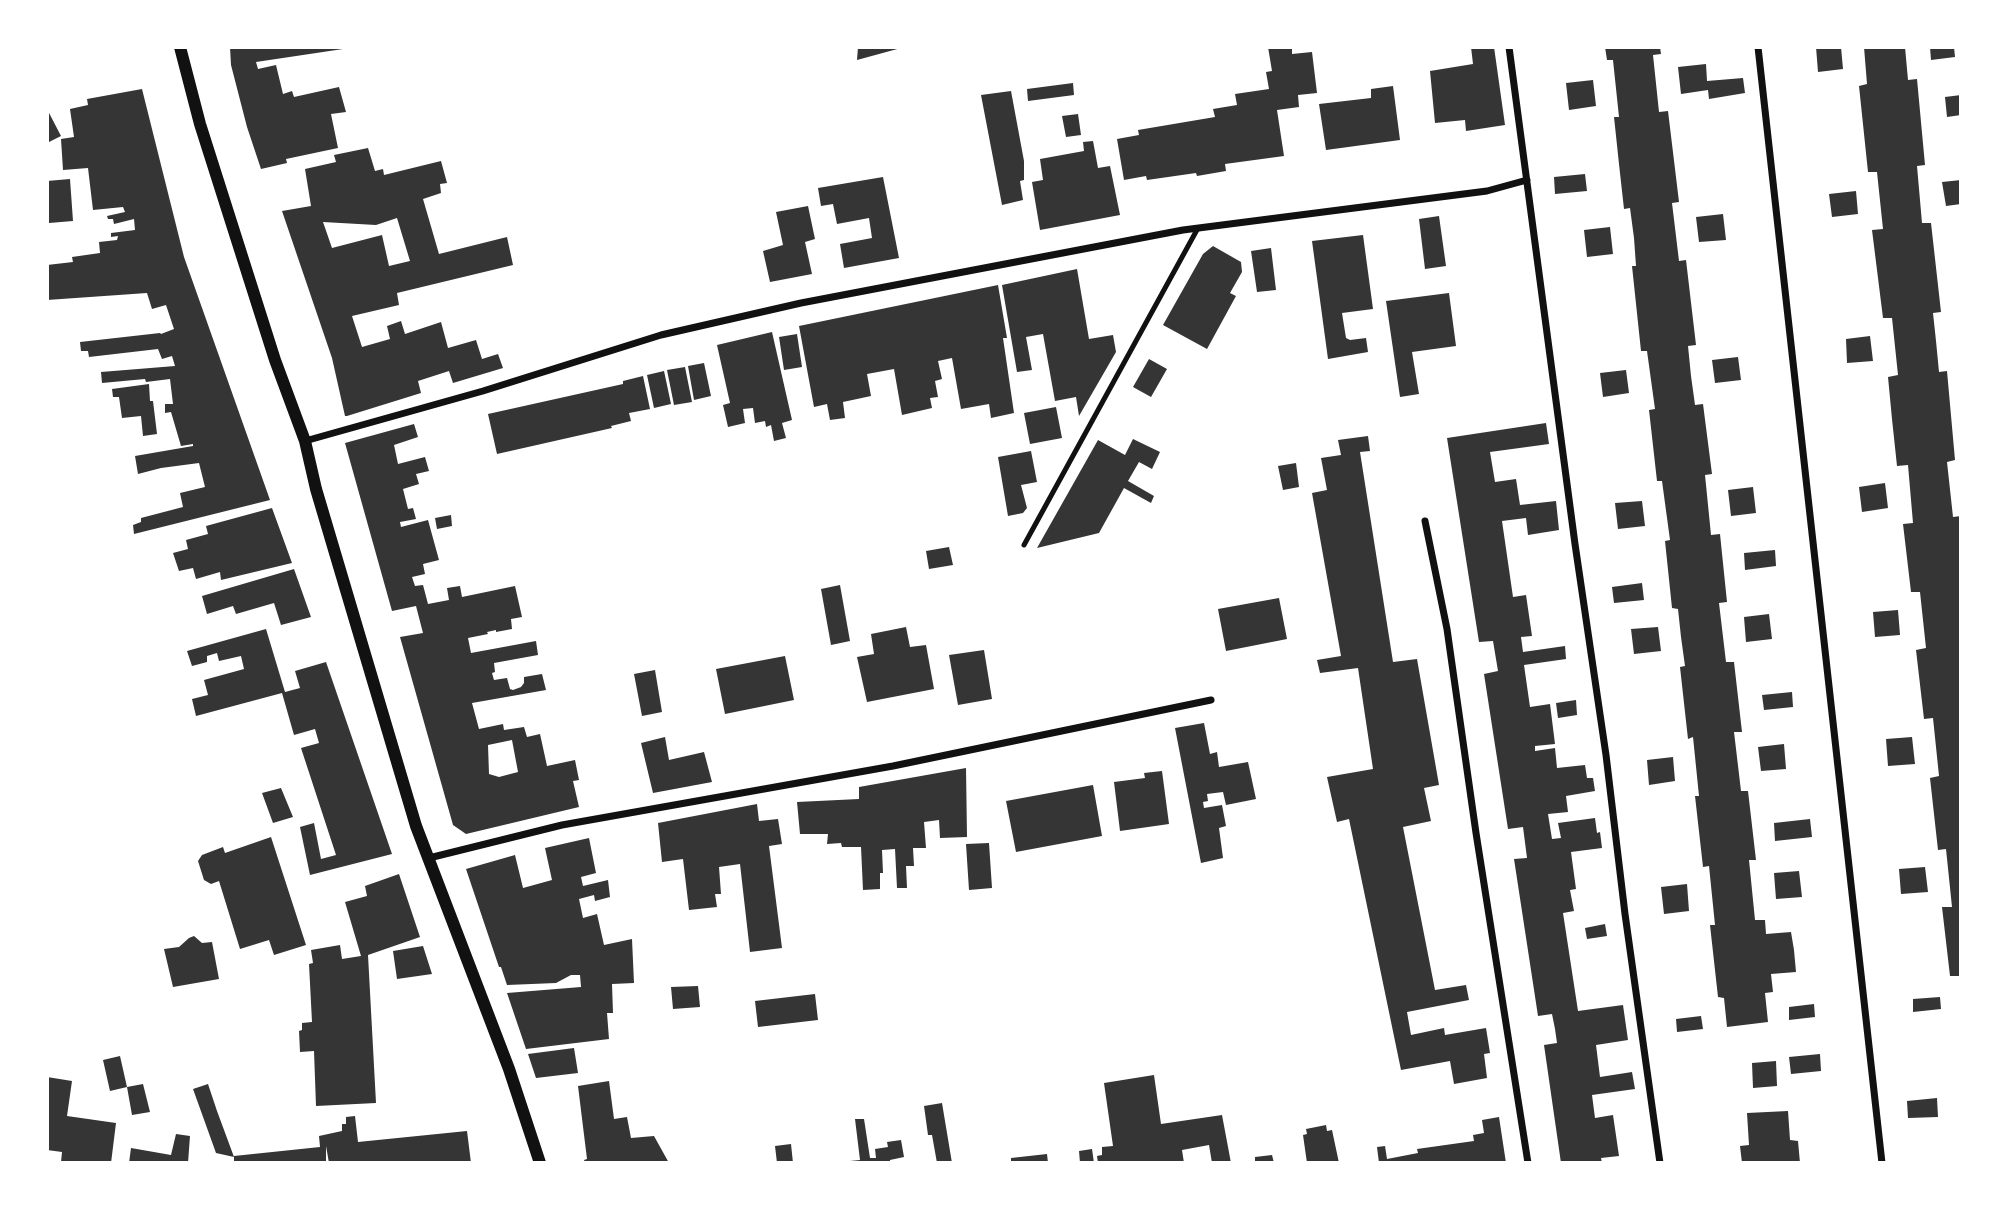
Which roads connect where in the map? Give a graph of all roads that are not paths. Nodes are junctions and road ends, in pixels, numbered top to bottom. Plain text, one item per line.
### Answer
1 (180, 47) edge
2 (1509, 47) edge
3 (1758, 47) edge
4 (1528, 180) junction
5 (1198, 228) junction
6 (305, 441) junction
7 (1425, 521) dead end
8 (1024, 545) dead end
9 (1211, 700) dead end
10 (429, 858) junction
11 (540, 1163) edge
12 (1528, 1163) edge
13 (1660, 1163) edge
14 (1882, 1163) edge

1 - 6 street
2 - 4 street
3 - 14 street
4 - 5 street
4 - 13 street
5 - 6 street
5 - 8 lane
6 - 10 street
7 - 12 street
9 - 10 street
10 - 11 street

